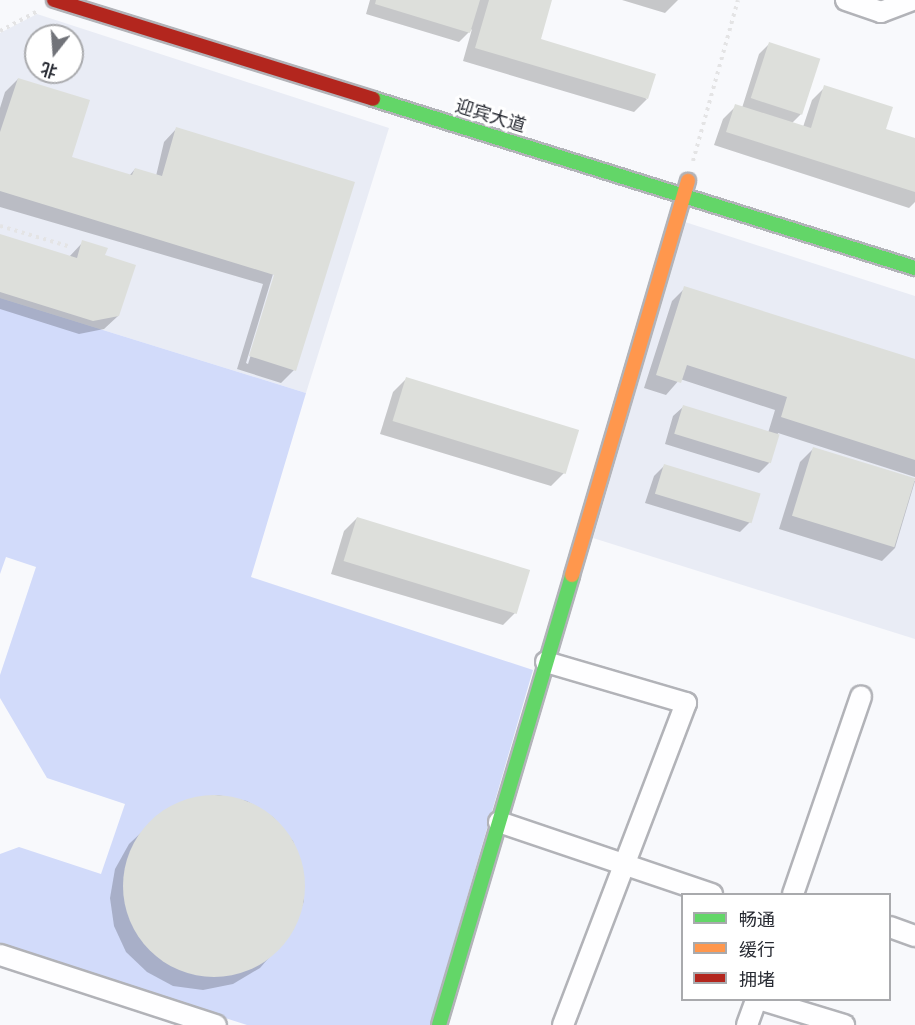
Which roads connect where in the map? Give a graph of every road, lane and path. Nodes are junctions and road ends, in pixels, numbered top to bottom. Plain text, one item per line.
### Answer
1 (54, 0) edge
2 (738, 0) edge
3 (846, 0) edge
4 (913, 0) edge
5 (36, 12) dead end
6 (0, 31) edge
7 (688, 181) joint
8 (684, 197) junction
9 (0, 226) edge
10 (71, 247) dead end
11 (915, 268) edge
12 (546, 662) junction
13 (861, 696) dead end
14 (499, 822) junction
15 (623, 867) junction
16 (709, 893) edge
17 (793, 893) edge
18 (891, 927) edge
19 (915, 936) edge
20 (0, 955) edge
21 (755, 1001) edge
22 (768, 1001) edge
23 (216, 1025) edge
24 (439, 1025) edge
25 (563, 1025) edge
26 (747, 1025) edge
27 (844, 1025) edge

1 - 8 main road, 迎宾大道
2 - 7 path
3 - 4 street
5 - 6 path
7 - 8 main road
8 - 11 main road, 迎宾大道
8 - 12 main road
9 - 10 path
12 - 14 main road
12 - 15 street
13 - 17 street
14 - 15 street
14 - 24 main road
15 - 16 street
15 - 25 street
18 - 19 street
20 - 23 street
21 - 26 street
22 - 27 street

